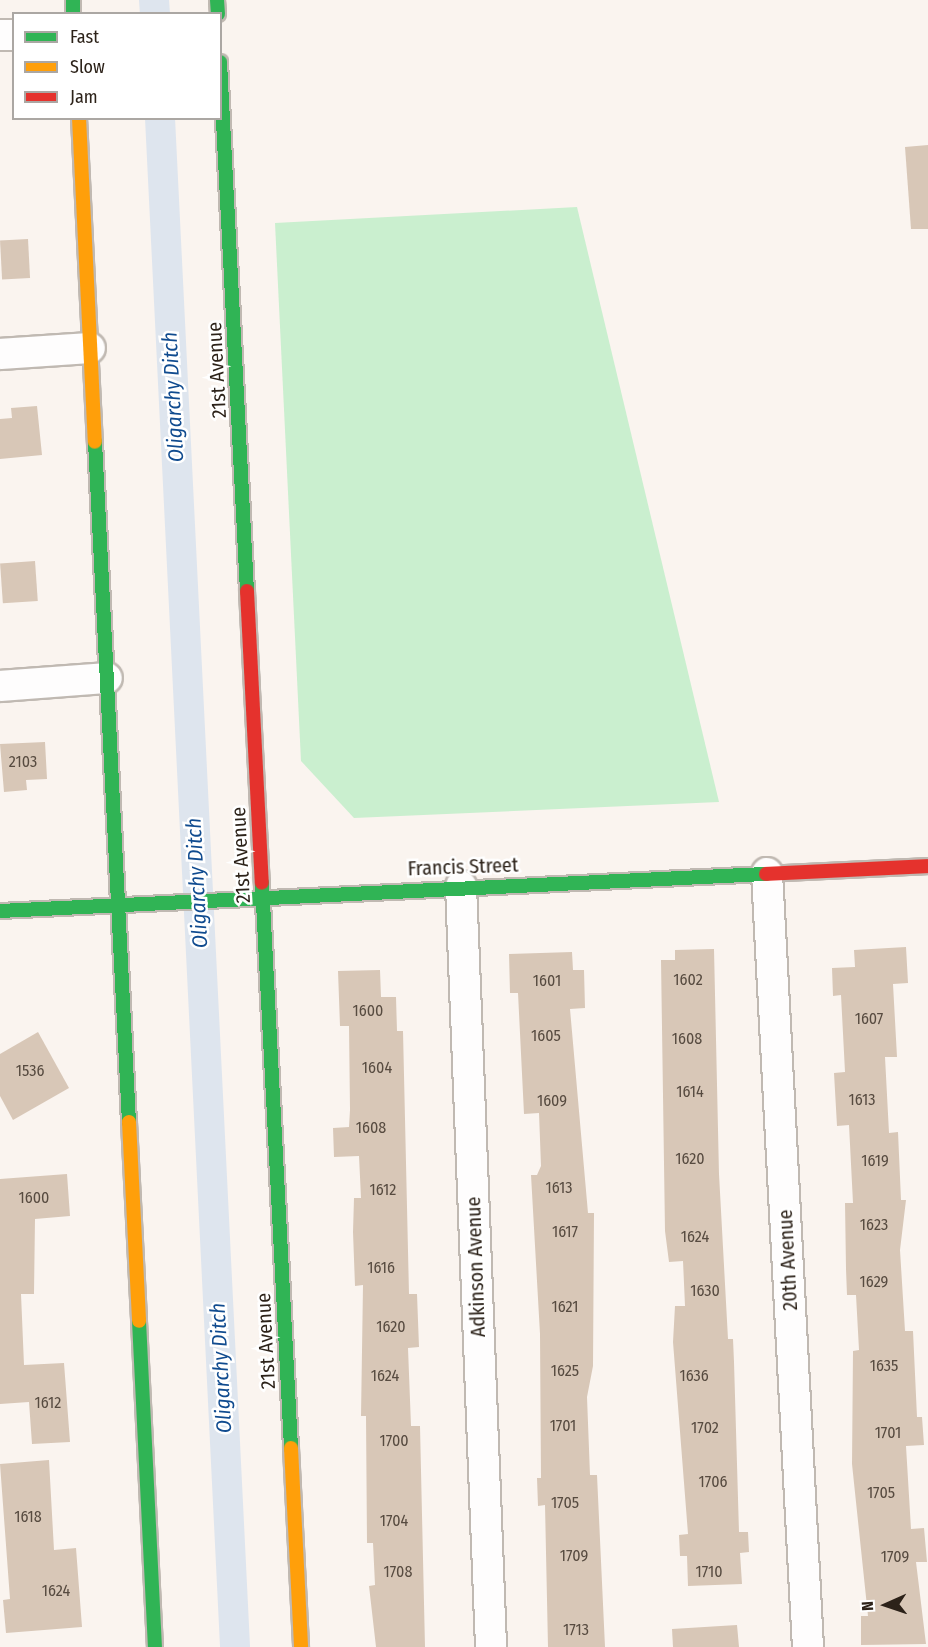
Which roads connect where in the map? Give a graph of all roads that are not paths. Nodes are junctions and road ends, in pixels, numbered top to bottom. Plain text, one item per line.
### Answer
1 (222, 101) edge
2 (79, 120) edge
3 (90, 348) junction
4 (0, 354) edge
5 (107, 678) junction
6 (0, 686) edge
7 (928, 866) edge
8 (767, 873) junction
9 (461, 886) junction
10 (263, 895) junction
11 (118, 903) junction
12 (0, 911) edge
13 (155, 1647) edge
14 (301, 1647) edge
15 (491, 1647) edge
16 (808, 1647) edge

1 - 10 street, 21st Avenue
2 - 3 street
3 - 4 street
3 - 5 street
5 - 6 street
5 - 11 street
7 - 8 street, Francis Street
8 - 9 street, Francis Street
8 - 16 street, 20th Avenue
9 - 10 street, Francis Street
9 - 15 street, Adkinson Avenue
10 - 11 street, Francis Street
10 - 14 street, 21st Avenue
11 - 12 street, Francis Street
11 - 13 street

